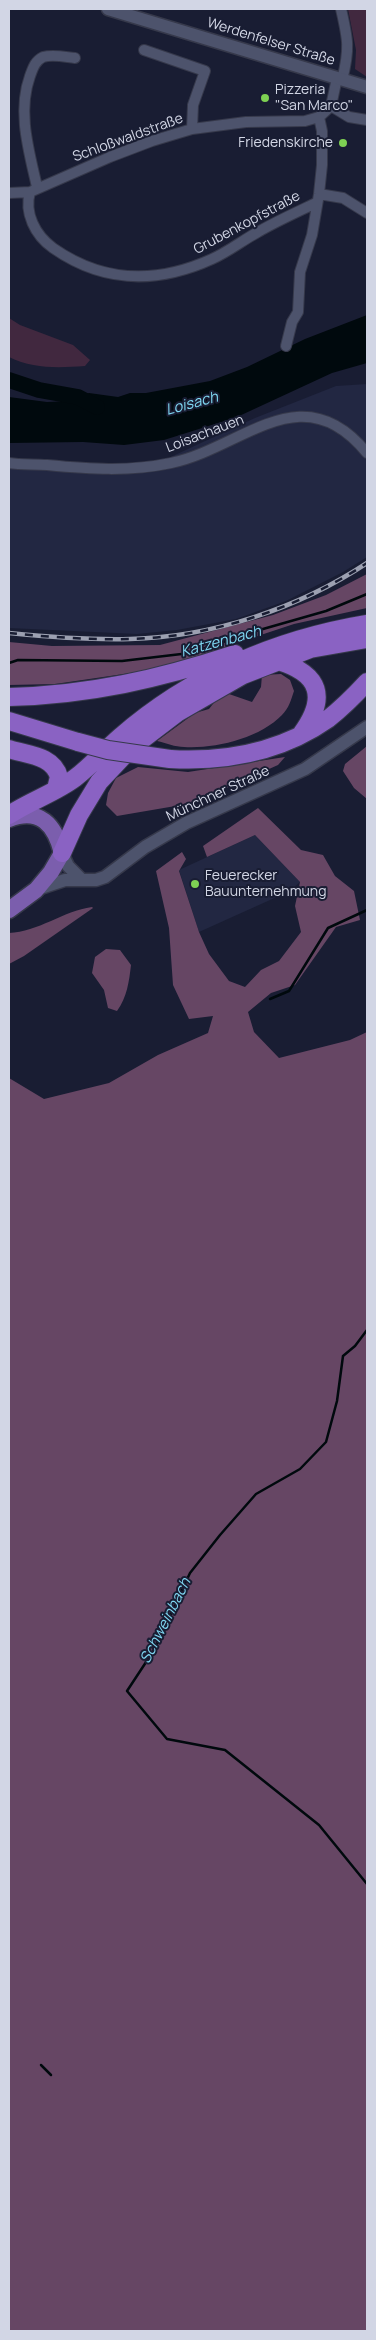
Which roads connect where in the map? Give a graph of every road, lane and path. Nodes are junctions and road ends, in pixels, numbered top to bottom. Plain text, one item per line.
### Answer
1 (108, 9) edge
2 (341, 9) edge
3 (144, 50) dead end
4 (75, 58) dead end
5 (339, 79) junction
6 (367, 87) edge
7 (331, 106) junction
8 (319, 118) junction
9 (367, 120) edge
10 (192, 129) junction
11 (34, 190) junction
12 (9, 193) edge
13 (318, 198) junction
14 (367, 212) edge
15 (286, 346) dead end
16 (367, 453) edge
17 (9, 462) edge
18 (367, 624) edge
19 (367, 639) edge
20 (276, 654) junction
21 (367, 682) edge
22 (9, 697) edge
23 (9, 720) edge
24 (367, 727) edge
25 (300, 735) junction
26 (9, 749) edge
27 (56, 789) junction
28 (9, 817) edge
29 (62, 853) junction
30 (80, 878) junction
31 (36, 890) junction
32 (11, 906) edge

1 - 5 street, Werdenfelser Straße
2 - 5 street
3 - 10 street
4 - 11 street, Grubenkopfstraße
5 - 6 street, Werdenfelser Straße
5 - 7 street
7 - 8 street
7 - 9 street
8 - 10 street, Schloßwaldstraße
8 - 13 street, Grubenkopfstraße
10 - 11 street, Schloßwaldstraße
11 - 12 street, Schloßwaldstraße
11 - 13 street, Grubenkopfstraße
13 - 14 street, Grubenkopfstraße
13 - 15 street, Grubenkopfstraße
16 - 17 street, Loisachauen
18 - 20 highway
19 - 20 highway
20 - 22 highway
20 - 25 highway
20 - 27 highway
20 - 29 highway
21 - 25 highway
23 - 25 highway, bridge
24 - 30 street, Münchner Straße
26 - 27 highway
27 - 28 highway
28 - 29 main road
29 - 30 street
29 - 31 main road
30 - 31 street, Münchner Straße
31 - 32 main road

